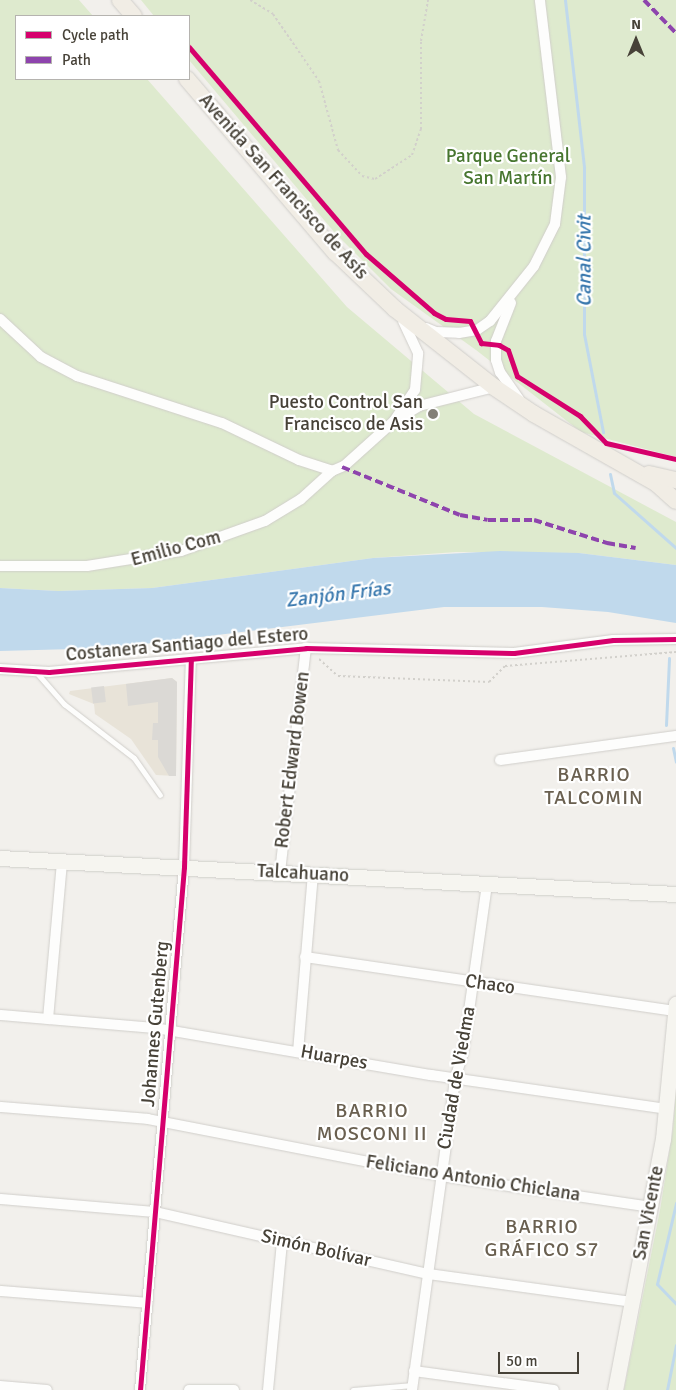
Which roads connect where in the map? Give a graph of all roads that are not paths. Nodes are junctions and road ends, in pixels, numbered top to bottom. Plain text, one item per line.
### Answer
1 (120, 0) edge
2 (540, 0) edge
3 (133, 15) edge
4 (188, 80) edge
5 (517, 291) junction
6 (395, 309) junction
7 (0, 318) edge
8 (494, 387) junction
9 (534, 414) junction
10 (394, 421) junction
11 (625, 467) junction
12 (332, 471) junction
13 (676, 480) edge
14 (676, 501) edge
15 (0, 566) edge
16 (676, 639) edge
17 (306, 648) junction
18 (191, 660) junction
19 (0, 670) edge
20 (36, 672) junction
21 (676, 736) edge
22 (500, 760) dead end
23 (160, 795) dead end
24 (0, 858) edge
25 (62, 861) junction
26 (184, 868) junction
27 (280, 872) junction
28 (313, 874) junction
29 (487, 885) junction
30 (606, 893) junction
31 (676, 894) edge
32 (676, 902) edge
33 (305, 957) junction
34 (473, 982) junction
35 (675, 1008) edge
36 (0, 1015) edge
37 (48, 1019) junction
38 (170, 1030) junction
39 (298, 1052) junction
40 (455, 1079) junction
41 (0, 1107) edge
42 (667, 1108) junction
43 (163, 1122) junction
44 (441, 1176) junction
45 (0, 1199) edge
46 (650, 1207) junction
47 (155, 1212) junction
48 (282, 1241) junction
49 (428, 1274) junction
50 (0, 1291) edge
51 (632, 1302) junction
52 (148, 1303) junction
53 (414, 1370) junction
54 (0, 1386) edge
55 (413, 1388) edge
56 (47, 1390) edge
57 (140, 1390) edge
58 (189, 1390) edge
59 (234, 1390) edge
60 (268, 1390) edge
61 (353, 1390) edge
62 (554, 1390) edge
63 (614, 1390) edge

1 - 3 main road
2 - 5 street
4 - 6 main road, Avenida San Francisco de Asís
5 - 6 street
5 - 9 street
6 - 8 main road, Avenida San Francisco de Asís
6 - 10 street
7 - 12 street
8 - 9 main road, Avenida San Francisco de Asís
8 - 10 street
9 - 11 main road, Avenida San Francisco de Asís
10 - 12 street, Emilio Com
11 - 13 main road, Avenida San Francisco de Asís
11 - 14 main road, Avenida San Francisco de Asís
12 - 15 street, Emilio Com
16 - 17 street, Costanera Santiago del Estero
17 - 18 street, Costanera Santiago del Estero
17 - 27 street, Robert Edward Bowen
18 - 20 street, Costanera Santiago del Estero
18 - 26 street, Johannes Gutenberg
19 - 20 street, Costanera Santiago del Estero
20 - 23 lane
21 - 22 street
24 - 25 street, Talcahuano
25 - 26 street, Talcahuano
25 - 37 street
26 - 27 street, Talcahuano
26 - 38 street, Johannes Gutenberg
27 - 28 street, Talcahuano
28 - 29 street, Talcahuano
28 - 33 street
29 - 30 street, Talcahuano
29 - 34 street, Ciudad de Viedma
30 - 31 street, Talcahuano
30 - 32 street, Talcahuano
33 - 34 street, Chaco
33 - 39 street
34 - 35 street, Chaco
34 - 40 street, Ciudad de Viedma
35 - 42 street, San Vicente
36 - 37 street, Huarpes
37 - 38 street, Huarpes
38 - 39 street, Huarpes
38 - 43 street, Johannes Gutenberg
39 - 40 street, Huarpes
40 - 42 street, Huarpes
40 - 44 street, Ciudad de Viedma
41 - 43 street, Feliciano Antonio Chiclana
42 - 46 street, San Vicente
43 - 44 street, Feliciano Antonio Chiclana
43 - 47 street, Johannes Gutenberg
44 - 46 street, Feliciano Antonio Chiclana
44 - 49 street, Ciudad de Viedma
45 - 47 street, Simón Bolívar
46 - 51 street, San Vicente
47 - 48 street, Simón Bolívar
47 - 52 street, Johannes Gutenberg
48 - 49 street, Simón Bolívar
48 - 60 street
49 - 51 street, Simón Bolívar
49 - 53 street, Ciudad de Viedma
50 - 52 street
51 - 63 street, San Vicente
52 - 57 street, Johannes Gutenberg
53 - 55 street, Ciudad de Viedma
53 - 62 street
54 - 56 street
55 - 61 lane
58 - 59 street

